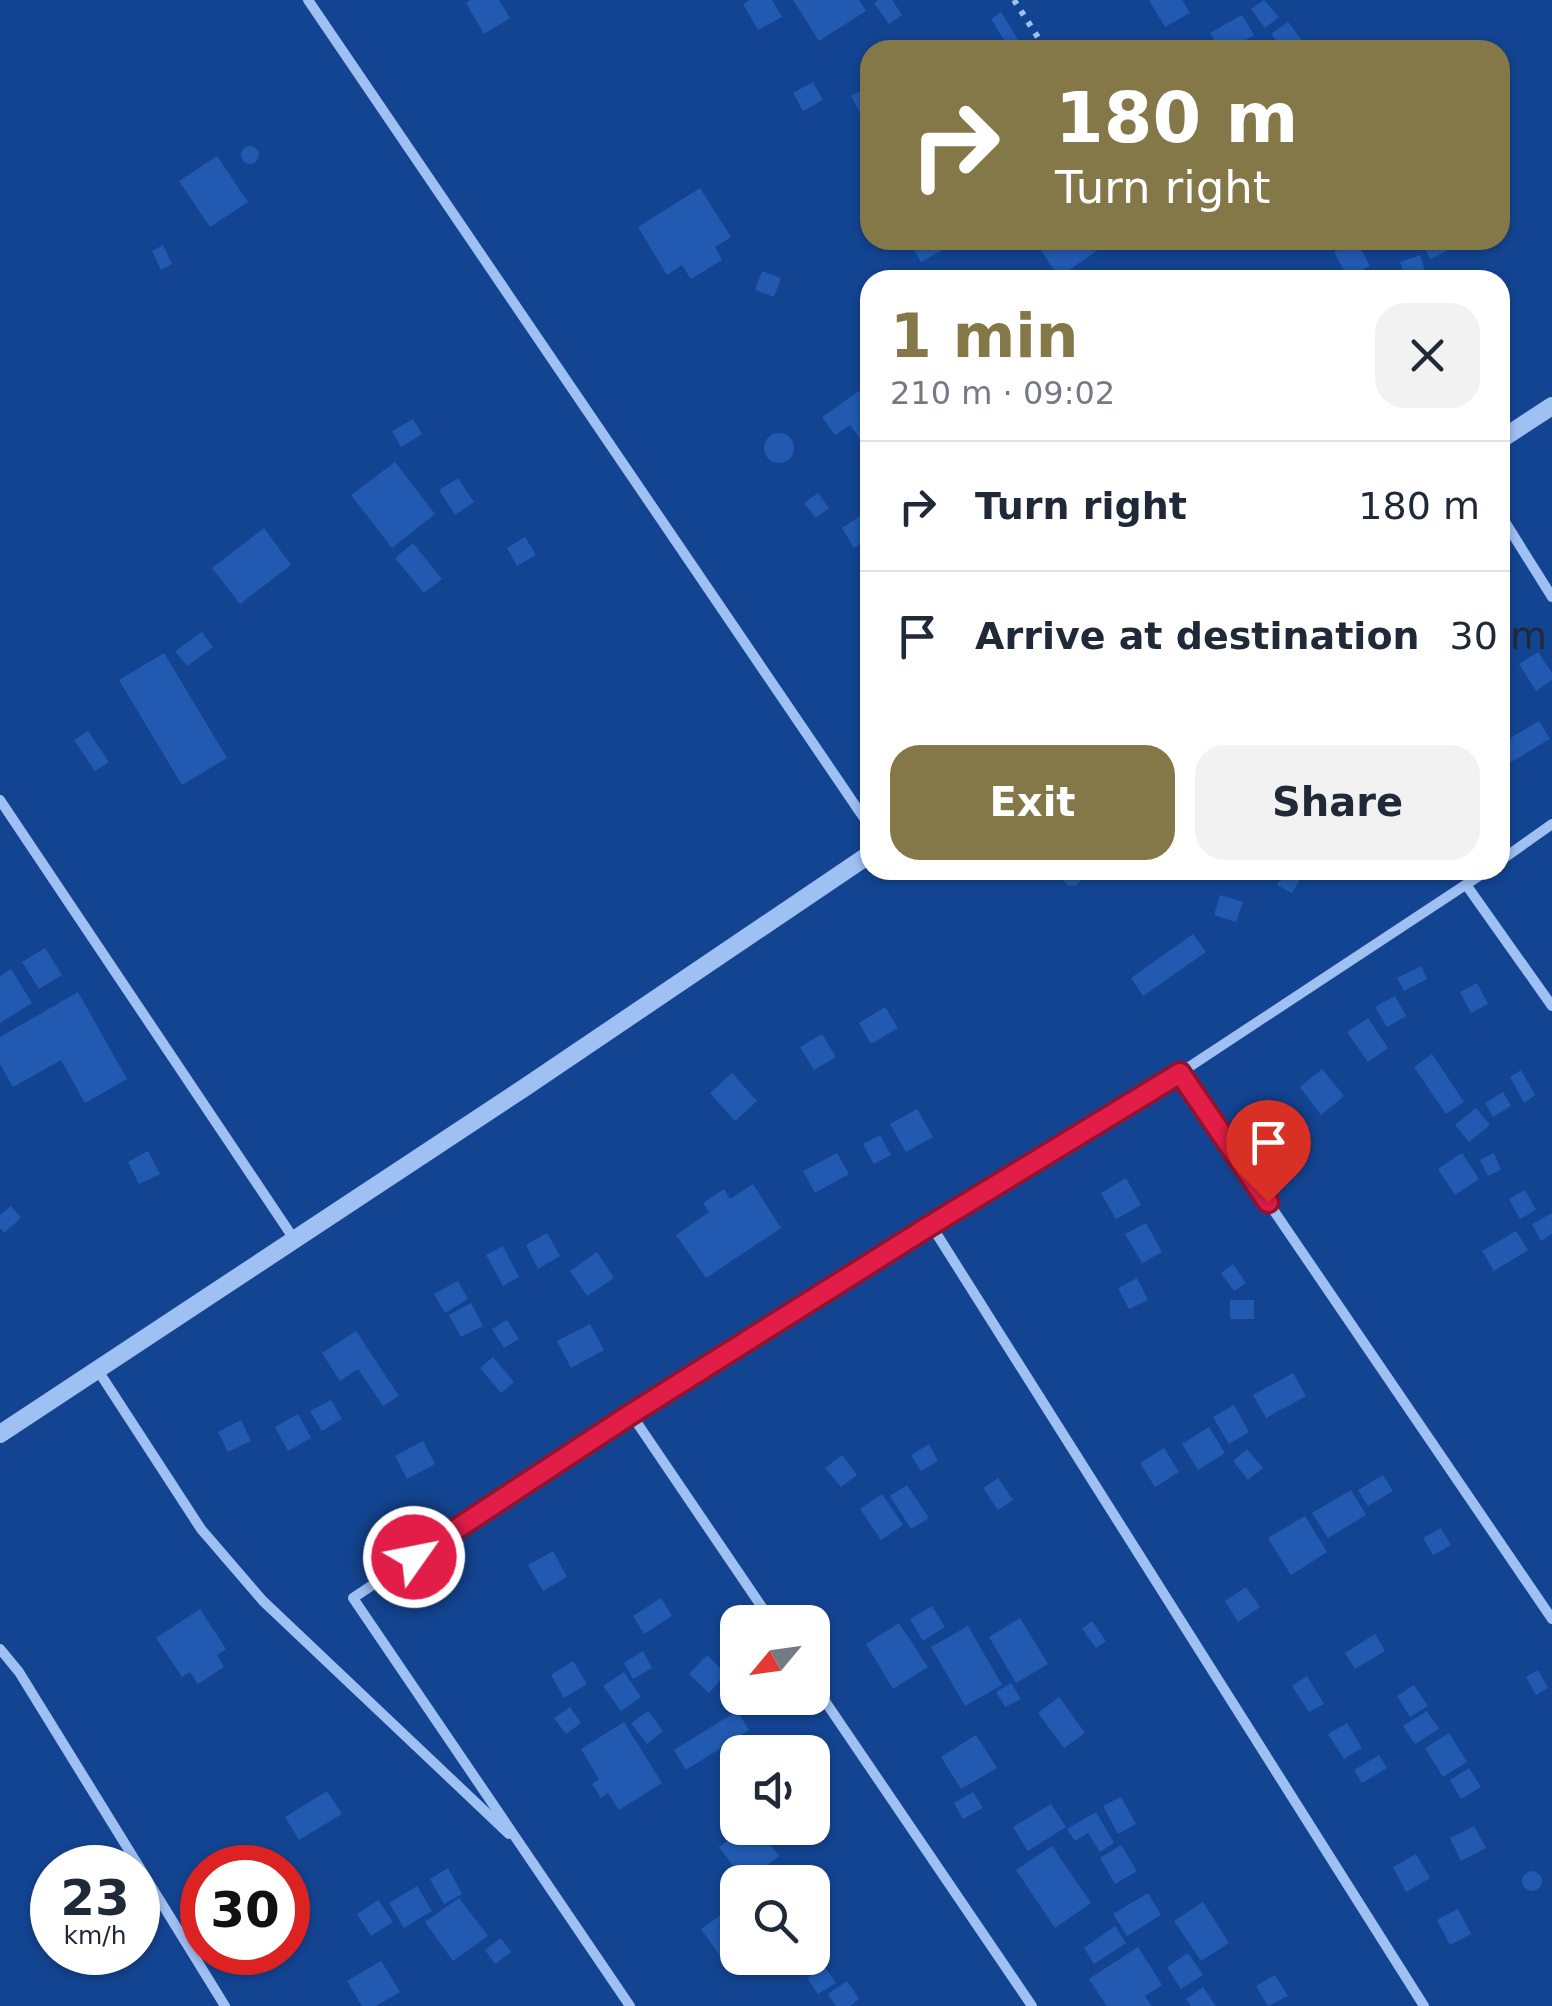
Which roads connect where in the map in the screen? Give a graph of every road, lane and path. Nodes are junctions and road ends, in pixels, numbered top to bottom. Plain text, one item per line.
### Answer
1 (308, 0) edge
2 (1014, 0) edge
3 (1040, 40) edge
4 (1552, 406) edge
5 (1510, 433) edge
6 (1510, 530) edge
7 (1552, 597) edge
8 (0, 800) edge
9 (860, 812) edge
10 (1552, 824) edge
11 (1510, 855) edge
12 (860, 861) edge
13 (1474, 880) edge
14 (1466, 886) junction
15 (1552, 1006) edge
16 (1180, 1073) junction
17 (931, 1225) junction
18 (294, 1238) junction
19 (97, 1369) junction
20 (631, 1414) junction
21 (0, 1434) edge
22 (760, 1605) edge
23 (1552, 1619) edge
24 (0, 1649) edge
25 (830, 1709) edge
26 (524, 1849) junction
27 (226, 2006) edge
28 (630, 2006) edge
29 (1032, 2006) edge
30 (1424, 2006) edge

1 - 9 street
2 - 3 path
4 - 5 street
6 - 7 street
8 - 18 street
10 - 11 street
12 - 18 street
13 - 14 street
14 - 15 street
14 - 16 street
16 - 17 street
16 - 23 street
17 - 20 street
17 - 30 street
18 - 19 street
19 - 21 street
19 - 26 street
20 - 22 street
20 - 26 street
24 - 27 street
25 - 29 street
26 - 28 street

